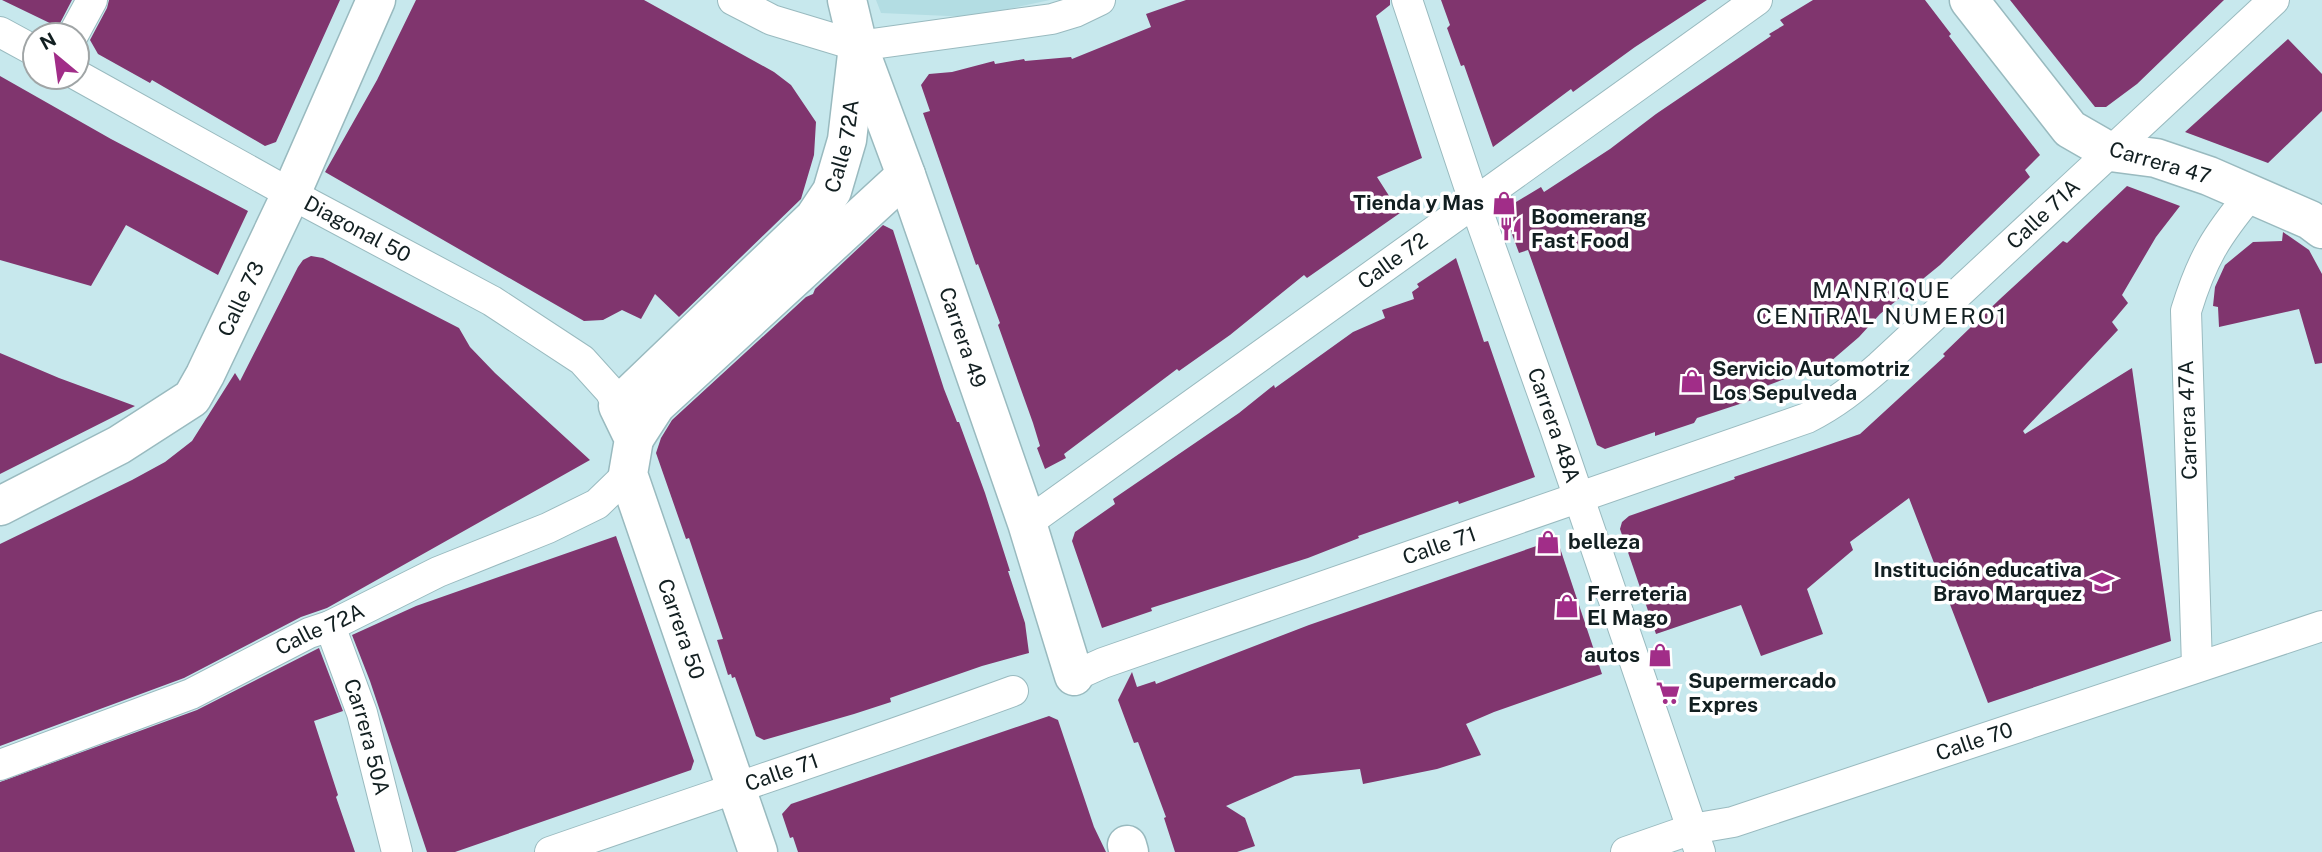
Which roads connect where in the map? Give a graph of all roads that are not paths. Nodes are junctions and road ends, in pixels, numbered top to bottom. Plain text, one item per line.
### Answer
1 (92, 0) edge
2 (376, 0) edge
3 (733, 0) edge
4 (847, 0) edge
5 (1100, 0) edge
6 (1406, 0) edge
7 (1757, 0) edge
8 (1969, 0) edge
9 (2274, 0) edge
10 (81, 21) edge
11 (0, 32) edge
12 (21, 43) edge
13 (858, 46) junction
14 (91, 83) edge
15 (2110, 152) junction
16 (906, 175) junction
17 (291, 194) junction
18 (2251, 194) junction
19 (1475, 204) junction
20 (2322, 229) edge
21 (1807, 418) joint
22 (627, 439) junction
23 (1578, 495) junction
24 (0, 506) edge
25 (1027, 523) junction
26 (330, 626) junction
27 (2322, 626) edge
28 (2197, 666) junction
29 (1074, 676) joint
30 (1013, 691) dead end
31 (0, 765) edge
32 (734, 788) junction
33 (1696, 841) edge
34 (397, 852) edge
35 (550, 852) edge
36 (758, 852) edge
37 (1626, 852) edge

1 - 10 street
2 - 17 street, Calle 73
3 - 13 street
4 - 13 street, Carrera 49
5 - 13 street
6 - 19 street, Carrera 48A
7 - 19 street, Calle 72
8 - 15 street, Carrera 47
9 - 15 street, Calle 71A
11 - 12 street
13 - 16 street, Carrera 49
13 - 22 street, Calle 72A
14 - 17 street, Diagonal 50
15 - 18 street, Carrera 47
15 - 21 street, Calle 71A
16 - 22 street, Calle 72A
16 - 25 street, Carrera 49
17 - 22 street, Diagonal 50
17 - 24 street, Calle 73
18 - 20 street, Carrera 47
18 - 28 street, Carrera 47A
19 - 23 street, Carrera 48A
19 - 25 street, Calle 72
21 - 23 street, Calle 71
22 - 26 street, Calle 72A
22 - 32 street, Carrera 50
23 - 29 street, Calle 71
23 - 33 street, Carrera 48A
25 - 29 street, Carrera 49
26 - 31 street, Calle 72A
26 - 34 street, Carrera 50A
27 - 28 street, Calle 70
28 - 33 street, Calle 70
30 - 32 street, Calle 71
32 - 35 street, Calle 71
32 - 36 street, Carrera 50
33 - 37 street, Calle 70

